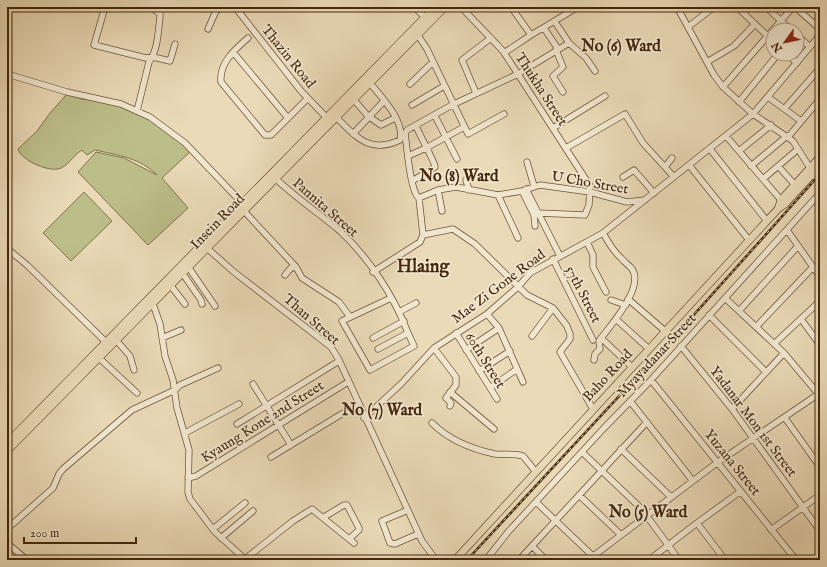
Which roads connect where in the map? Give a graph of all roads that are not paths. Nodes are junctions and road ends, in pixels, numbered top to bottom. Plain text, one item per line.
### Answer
1 (105, 7) edge
2 (151, 7) edge
3 (220, 7) edge
4 (234, 7) edge
5 (414, 7) edge
6 (435, 7) edge
7 (444, 7) edge
8 (460, 7) edge
9 (578, 7) edge
10 (677, 7) edge
11 (714, 7) edge
12 (737, 7) edge
13 (766, 7) edge
14 (794, 7) edge
15 (514, 8) edge
16 (427, 20) junction
17 (781, 20) joint
18 (555, 22) junction
19 (755, 24) junction
20 (688, 26) junction
21 (544, 28) junction
22 (208, 29) dead end
23 (820, 29) edge
24 (417, 34) junction
25 (765, 34) edge
26 (531, 35) junction
27 (820, 35) edge
28 (248, 38) dead end
29 (491, 38) junction
30 (765, 38) edge
31 (569, 43) junction
32 (805, 43) edge
33 (175, 44) dead end
34 (810, 48) junction
35 (557, 50) junction
36 (233, 52) junction
37 (504, 53) junction
38 (153, 57) junction
39 (433, 62) junction
40 (707, 62) junction
41 (772, 62) edge
42 (797, 63) joint
43 (820, 68) edge
44 (595, 71) dead end
45 (7, 74) edge
46 (518, 74) junction
47 (370, 84) junction
48 (410, 84) dead end
49 (444, 86) junction
50 (723, 87) junction
51 (563, 92) dead end
52 (476, 93) junction
53 (605, 96) dead end
54 (768, 97) junction
55 (308, 98) junction
56 (820, 99) edge
57 (354, 100) junction
58 (384, 101) junction
59 (739, 102) junction
60 (412, 105) dead end
61 (452, 105) junction
62 (785, 108) junction
63 (137, 111) junction
64 (504, 114) dead end
65 (753, 114) junction
66 (368, 116) junction
67 (435, 116) junction
68 (288, 118) junction
69 (395, 118) junction
70 (332, 120) junction
71 (801, 121) junction
72 (770, 125) junction
73 (416, 126) junction
74 (464, 127) junction
75 (553, 128) junction
76 (353, 134) junction
77 (726, 136) junction
78 (446, 137) junction
79 (787, 137) junction
80 (426, 148) junction
81 (566, 148) junction
82 (710, 149) junction
83 (798, 149) junction
84 (739, 151) junction
85 (408, 156) junction
86 (672, 158) dead end
87 (820, 158) edge
88 (456, 159) dead end
89 (527, 162) dead end
90 (689, 165) junction
91 (665, 166) junction
92 (751, 166) junction
93 (778, 166) junction
94 (820, 166) edge
95 (812, 170) junction
96 (274, 177) junction
97 (623, 177) dead end
98 (674, 177) junction
99 (762, 179) junction
100 (466, 180) dead end
101 (412, 181) junction
102 (820, 184) edge
103 (795, 185) junction
104 (534, 186) junction
105 (438, 190) junction
106 (469, 190) junction
107 (524, 190) junction
108 (590, 192) junction
109 (654, 193) junction
110 (820, 193) edge
111 (498, 195) junction
112 (419, 198) junction
113 (646, 200) junction
114 (781, 200) junction
115 (627, 202) junction
116 (244, 208) junction
117 (778, 209) junction
118 (634, 210) junction
119 (442, 211) dead end
120 (538, 213) junction
121 (767, 220) junction
122 (535, 226) dead end
123 (787, 230) junction
124 (603, 233) junction
125 (423, 235) junction
126 (518, 238) dead end
127 (749, 240) junction
128 (587, 242) junction
129 (207, 246) junction
130 (798, 246) junction
131 (7, 251) edge
132 (560, 256) junction
133 (553, 259) junction
134 (296, 267) junction
135 (813, 267) junction
136 (185, 269) junction
137 (373, 272) junction
138 (285, 275) dead end
139 (820, 277) edge
140 (174, 279) junction
141 (171, 286) junction
142 (518, 287) junction
143 (606, 292) dead end
144 (391, 298) junction
145 (725, 298) junction
146 (611, 300) dead end
147 (820, 301) edge
148 (151, 302) junction
149 (627, 302) junction
150 (185, 304) dead end
151 (202, 304) dead end
152 (416, 304) dead end
153 (215, 306) dead end
154 (553, 308) junction
155 (739, 311) junction
156 (399, 312) junction
157 (487, 314) junction
158 (709, 315) junction
159 (350, 317) junction
160 (801, 319) junction
161 (616, 320) junction
162 (404, 321) junction
163 (756, 327) junction
164 (499, 328) junction
165 (123, 329) junction
166 (181, 330) dead end
167 (665, 332) junction
168 (408, 333) junction
169 (456, 334) junction
170 (532, 336) dead end
171 (162, 338) junction
172 (373, 338) dead end
173 (601, 338) junction
174 (116, 340) junction
175 (593, 340) dead end
176 (108, 344) junction
177 (774, 344) junction
178 (820, 345) edge
179 (681, 346) junction
180 (434, 348) junction
181 (378, 349) dead end
182 (649, 349) junction
183 (466, 350) junction
184 (510, 351) junction
185 (784, 353) junction
186 (98, 357) junction
187 (594, 360) dead end
188 (339, 361) junction
189 (632, 367) junction
190 (218, 368) dead end
191 (517, 369) junction
192 (134, 370) dead end
193 (479, 371) junction
194 (766, 372) junction
195 (651, 380) junction
196 (348, 382) junction
197 (523, 382) dead end
198 (253, 384) dead end
199 (490, 388) junction
200 (175, 390) junction
201 (450, 392) junction
202 (137, 393) dead end
203 (820, 394) edge
204 (497, 399) dead end
205 (630, 401) junction
206 (49, 403) junction
207 (239, 404) dead end
208 (358, 404) junction
209 (266, 405) junction
210 (450, 406) dead end
211 (593, 409) junction
212 (732, 409) junction
213 (364, 418) junction
214 (785, 418) junction
215 (647, 422) junction
216 (432, 423) dead end
217 (237, 424) dead end
218 (279, 424) junction
219 (24, 429) junction
220 (494, 429) dead end
221 (184, 433) junction
222 (754, 439) junction
223 (7, 443) edge
224 (291, 445) junction
225 (621, 449) junction
226 (7, 451) edge
227 (582, 452) junction
228 (271, 457) dead end
229 (718, 462) junction
230 (820, 467) edge
231 (602, 470) junction
232 (536, 472) junction
233 (188, 478) junction
234 (693, 481) junction
235 (741, 491) junction
236 (579, 495) junction
237 (820, 495) edge
238 (671, 497) junction
239 (245, 502) dead end
240 (536, 502) junction
241 (804, 508) junction
242 (408, 510) junction
243 (253, 511) dead end
244 (647, 514) junction
245 (324, 517) junction
246 (556, 520) junction
247 (697, 523) junction
248 (7, 529) edge
249 (213, 529) junction
250 (772, 530) junction
251 (820, 531) edge
252 (418, 534) junction
253 (620, 534) junction
254 (221, 538) junction
255 (7, 544) edge
256 (668, 545) junction
257 (532, 546) junction
258 (593, 555) junction
259 (20, 558) edge
260 (489, 559) edge
261 (792, 559) edge
262 (27, 560) edge
263 (245, 560) edge
264 (435, 560) edge
265 (455, 560) edge
266 (519, 560) edge
267 (546, 560) edge
268 (588, 560) edge
269 (597, 560) edge
270 (649, 560) edge
271 (679, 560) edge
272 (725, 560) edge

1 - 38 street
2 - 38 street
3 - 22 street
4 - 55 street, Thazin Road
5 - 16 street
6 - 16 main road, Insein Road
7 - 16 main road, Insein Road
8 - 29 street, Thukha Street
9 - 18 street
10 - 20 street
11 - 20 street
12 - 19 street
13 - 17 street
14 - 17 street
14 - 23 street
15 - 26 street
16 - 24 main road, Insein Road
16 - 70 main road, Insein Road
18 - 21 street
18 - 31 street
19 - 25 street
19 - 40 street
20 - 40 street
21 - 26 street
21 - 35 street
24 - 39 street
24 - 47 main road, Insein Road
26 - 37 street
27 - 34 street, Mae Zi Gone Road
28 - 36 street
29 - 37 street, Thukha Street
29 - 52 street
30 - 50 street
31 - 35 street
31 - 44 street
32 - 34 street
33 - 38 street
34 - 42 street, Mae Zi Gone Road
35 - 46 street
35 - 51 street
36 - 68 street
36 - 68 street
37 - 46 street, Thukha Street
38 - 63 street
39 - 48 street
39 - 49 street
40 - 50 street
41 - 59 street
42 - 54 street, Mae Zi Gone Road
43 - 62 street
45 - 63 street
46 - 52 street
46 - 75 street, Thukha Street
47 - 57 main road, Insein Road
47 - 58 street, Thazin Road
49 - 60 street
49 - 61 street
50 - 59 street
52 - 61 street
53 - 75 street
54 - 62 street
54 - 65 street, Mae Zi Gone Road
55 - 68 street
55 - 70 street, Thazin Road
56 - 71 street
57 - 66 street
57 - 70 main road, Insein Road
58 - 66 street
58 - 69 street, Thazin Road
59 - 65 street
61 - 67 street
61 - 74 street
62 - 71 street
63 - 116 street
64 - 74 street
65 - 72 street
65 - 77 street, Mae Zi Gone Road
66 - 69 street
66 - 76 street
67 - 73 street
67 - 78 street
69 - 76 street, Thazin Road
70 - 76 street, Thazin Road
70 - 96 main road, Insein Road
71 - 79 street
72 - 79 street
72 - 84 street
73 - 80 street
73 - 85 street
74 - 78 street
75 - 81 street, Thukha Street
77 - 82 street, Mae Zi Gone Road
77 - 84 street
78 - 80 street
78 - 88 street
79 - 83 street
79 - 92 street
80 - 85 street
80 - 101 street
81 - 91 street
81 - 108 street, Thukha Street
82 - 90 street, Mae Zi Gone Road
82 - 121 street
83 - 93 street
83 - 95 street
84 - 92 street
85 - 101 street
86 - 91 street
87 - 95 main road, Baho Road
89 - 104 street
90 - 98 street, Mae Zi Gone Road
90 - 127 street
91 - 98 street
92 - 99 street
93 - 99 street
93 - 103 street
94 - 95 main road, Baho Road
95 - 102 street
95 - 103 main road, Baho Road
95 - 117 main road, Baho Road
96 - 116 main road, Insein Road
96 - 137 street, Pannita Street
97 - 109 street
98 - 109 street, Mae Zi Gone Road
99 - 114 street
100 - 106 street
101 - 112 street
103 - 114 main road, Baho Road
104 - 107 street, U Cho Street
104 - 108 street, U Cho Street
105 - 106 street, U Cho Street
105 - 112 street, U Cho Street
105 - 119 street
106 - 111 street, U Cho Street
107 - 111 street, U Cho Street
107 - 120 street
107 - 122 street
108 - 115 street, U Cho Street
108 - 120 street
109 - 113 street, Mae Zi Gone Road
110 - 123 street, Myayadanar Street
111 - 126 street
112 - 125 street
113 - 115 street, U Cho Street
113 - 118 street, Mae Zi Gone Road
114 - 117 main road, Baho Road
115 - 118 street
116 - 129 main road, Insein Road
116 - 134 street
117 - 121 main road, Baho Road
118 - 124 street, Mae Zi Gone Road
120 - 132 street
121 - 127 main road, Baho Road
123 - 130 street
123 - 145 street, Myayadanar Street
124 - 128 street, Mae Zi Gone Road
124 - 149 street
125 - 137 street
125 - 142 street
127 - 167 main road, Baho Road
128 - 132 street, Mae Zi Gone Road
128 - 143 street
129 - 136 main road, Insein Road
129 - 188 street, Than Street
130 - 135 street
130 - 155 street
131 - 176 street
132 - 133 street, Mae Zi Gone Road
133 - 142 street, Mae Zi Gone Road
133 - 175 street, 57th Street
134 - 138 street
134 - 159 street
135 - 139 street
135 - 163 street
136 - 140 main road, Insein Road
136 - 151 street
136 - 153 street
137 - 144 street, Pannita Street
140 - 141 main road, Insein Road
140 - 148 main road, Insein Road
141 - 148 main road, Insein Road
141 - 150 street
142 - 154 street
142 - 157 street, Mae Zi Gone Road
144 - 156 street, Pannita Street
144 - 159 street
145 - 155 street
145 - 158 street, Myayadanar Street
146 - 149 street
147 - 160 street
148 - 165 main road, Insein Road
148 - 171 street
149 - 161 street
149 - 167 street
152 - 156 street
154 - 170 street
154 - 211 street
155 - 163 street
156 - 162 street, Pannita Street
157 - 164 street
157 - 169 street, Mae Zi Gone Road
158 - 179 street, Myayadanar Street
158 - 194 street
159 - 168 street, Pannita Street
160 - 177 street
160 - 178 street
161 - 173 street
161 - 182 street
162 - 168 street, Pannita Street
162 - 172 street
163 - 177 street
164 - 183 street
164 - 184 street
165 - 174 main road, Insein Road
165 - 176 main road, Insein Road
166 - 171 street
167 - 182 main road, Baho Road
168 - 181 street
169 - 180 street, Mae Zi Gone Road
169 - 183 street, 60th Street
171 - 200 street
173 - 187 street
173 - 189 street
174 - 176 main road, Insein Road
174 - 192 street
176 - 186 main road, Insein Road
176 - 206 main road, Insein Road
177 - 185 street
179 - 195 street, Myayadanar Street
179 - 212 street, Yadanar Mon 1st Street
180 - 201 street
180 - 213 street, Mae Zi Gone Road
182 - 189 main road, Baho Road
183 - 193 street, 60th Street
184 - 191 street
184 - 193 street
185 - 194 street
185 - 203 street
186 - 202 street
186 - 206 main road, Insein Road
188 - 196 street, Than Street
188 - 209 street
189 - 211 main road, Baho Road
190 - 200 street
191 - 197 street
191 - 199 street
193 - 199 street, 60th Street
194 - 212 street
195 - 205 street, Myayadanar Street
195 - 229 street, Yuzana Street
196 - 208 street, Than Street
196 - 218 street, Kyaung Kone 2nd Street
198 - 209 street
199 - 204 street, 60th Street
200 - 221 street
200 - 248 street
201 - 210 street
201 - 220 street
203 - 214 street
205 - 215 street
205 - 227 street, Myayadanar Street
206 - 219 main road, Insein Road
207 - 221 street
208 - 213 street, Than Street
208 - 224 street
209 - 217 street
209 - 218 street
211 - 232 main road, Baho Road
212 - 222 street, Yadanar Mon 1st Street
213 - 242 street, Than Street
214 - 222 street
214 - 230 street
215 - 225 street
215 - 234 street
216 - 232 street
218 - 224 street
218 - 233 street, Kyaung Kone 2nd Street
219 - 223 main road, Insein Road
219 - 226 main road, Insein Road
221 - 233 street
222 - 229 street
222 - 241 street, Yadanar Mon 1st Street
224 - 228 street
225 - 231 street
225 - 238 street
227 - 231 street
227 - 240 street, Myayadanar Street
229 - 234 street
229 - 235 street, Yuzana Street
231 - 236 street
231 - 244 street
232 - 265 main road, Baho Road
233 - 249 street
234 - 238 street
235 - 247 street
235 - 250 street, Yuzana Street
236 - 246 street
236 - 253 street
237 - 241 street
238 - 244 street
239 - 249 street
240 - 246 street
240 - 260 street, Myayadanar Street
241 - 250 street
241 - 251 street, Yadanar Mon 1st Street
242 - 252 street, Than Street
242 - 252 street
243 - 254 street
244 - 253 street
244 - 256 street
245 - 245 street
245 - 263 street
246 - 257 street
246 - 258 street
247 - 256 street
247 - 272 street
249 - 254 street
250 - 261 street, Yuzana Street
252 - 264 street, Than Street
253 - 258 street
254 - 263 street
255 - 259 street
256 - 270 street
256 - 271 street
257 - 266 street
257 - 267 street
258 - 268 street
258 - 269 street
259 - 262 street

